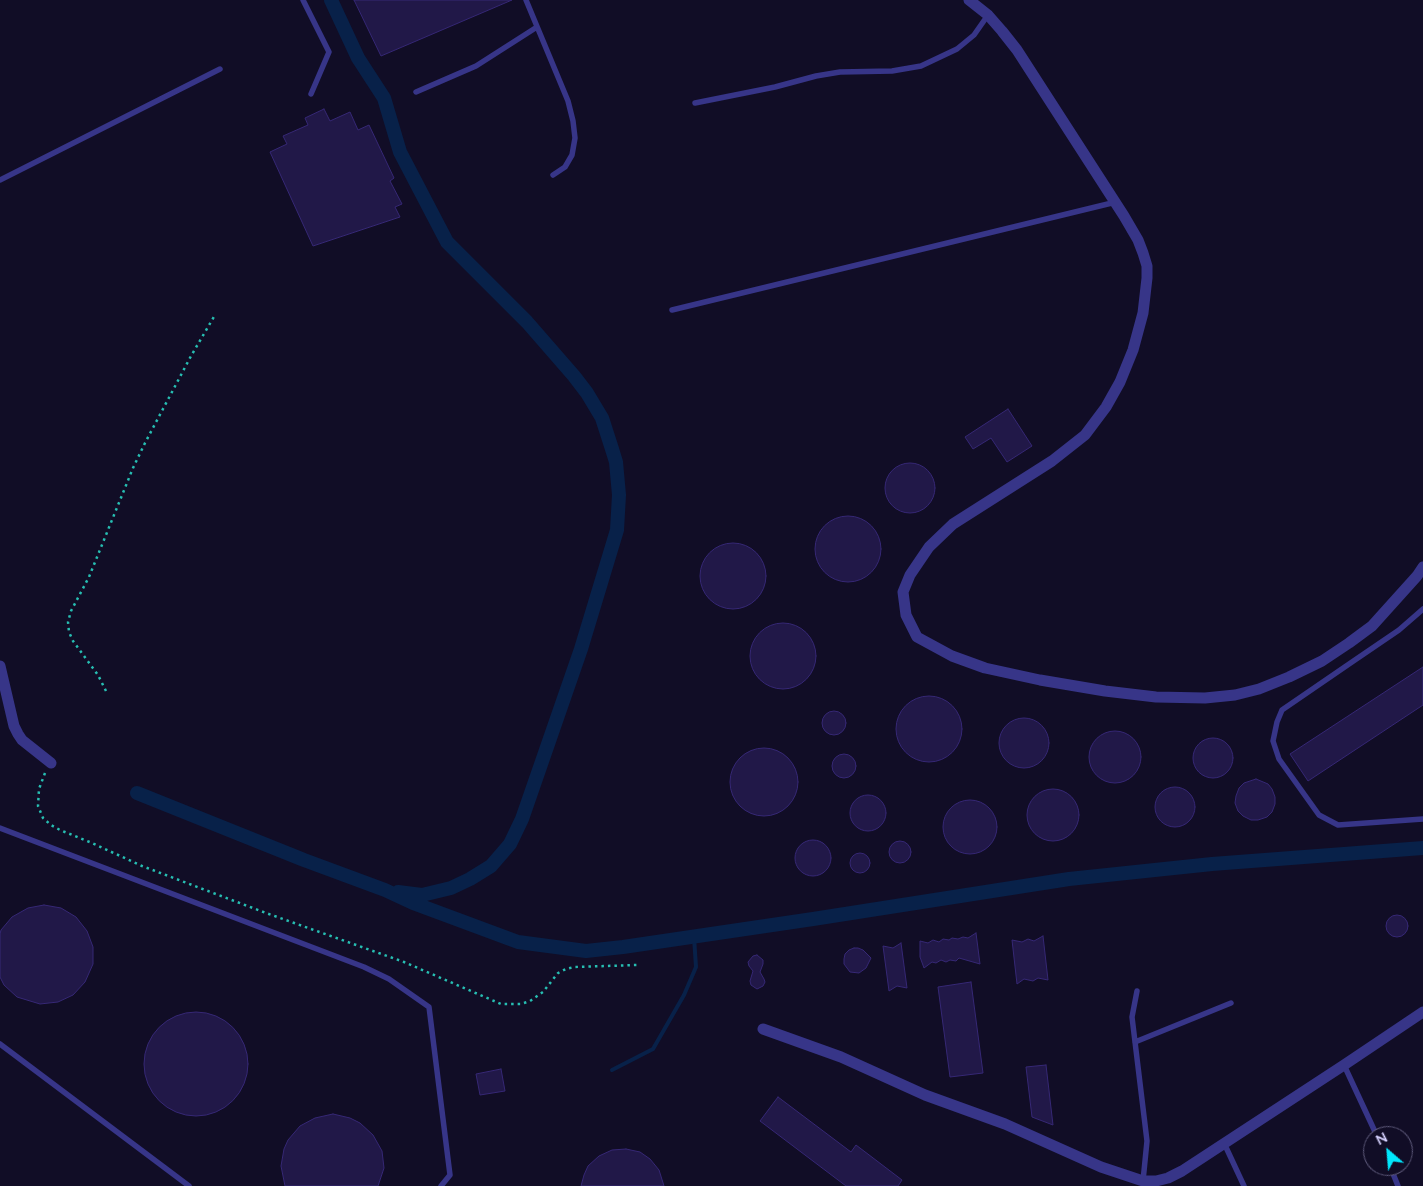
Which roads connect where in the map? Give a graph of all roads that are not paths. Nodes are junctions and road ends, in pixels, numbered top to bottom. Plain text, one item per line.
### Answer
1 (303, 0) edge
2 (526, 0) edge
3 (969, 0) edge
4 (988, 15) junction
5 (538, 27) junction
6 (220, 69) dead end
7 (416, 92) dead end
8 (311, 94) dead end
9 (695, 103) dead end
10 (553, 175) dead end
11 (0, 180) edge
12 (1116, 202) junction
13 (672, 310) dead end
14 (1423, 567) edge
15 (1423, 609) edge
16 (0, 666) edge
17 (51, 763) road end
18 (1423, 819) edge
19 (0, 828) edge
20 (1136, 991) dead end
21 (1231, 1003) dead end
22 (1423, 1012) edge
23 (763, 1029) dead end
24 (1135, 1042) junction
25 (0, 1044) edge
26 (1344, 1066) junction
27 (1372, 1126) edge
28 (1224, 1143) junction
29 (1143, 1181) junction
30 (189, 1186) edge
31 (442, 1186) edge
32 (1244, 1186) edge

1 - 8 lane
2 - 5 lane
3 - 4 street
4 - 9 lane
4 - 12 street
5 - 7 lane
5 - 10 lane
6 - 11 lane
12 - 13 lane
12 - 14 street
15 - 18 lane
16 - 17 street
19 - 31 lane
20 - 24 lane
21 - 24 lane
22 - 26 street
23 - 29 street
24 - 29 lane
25 - 30 lane
26 - 27 lane
26 - 28 street
28 - 29 street
28 - 32 lane

